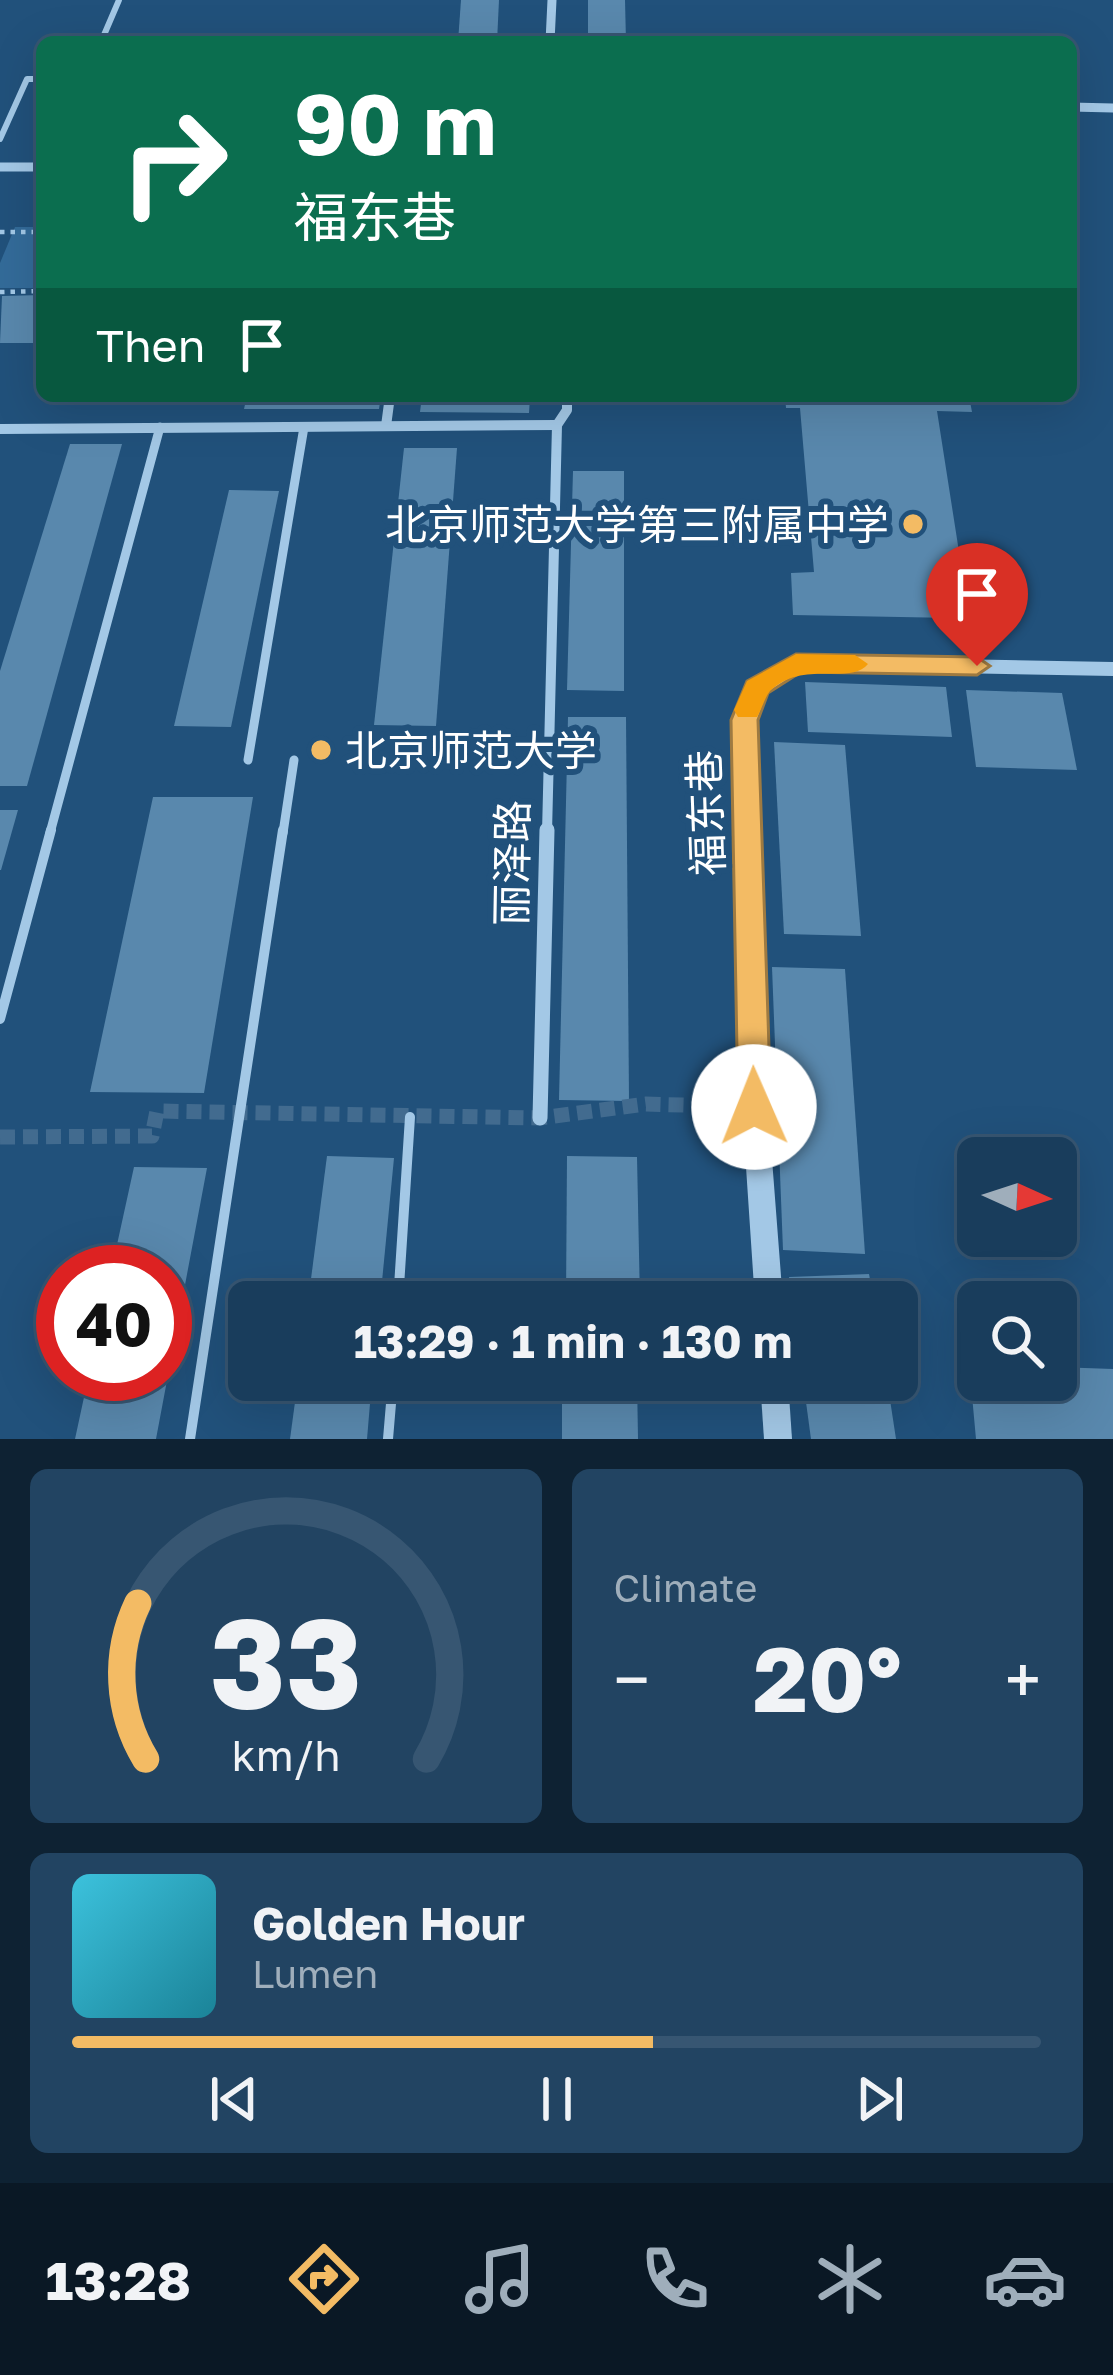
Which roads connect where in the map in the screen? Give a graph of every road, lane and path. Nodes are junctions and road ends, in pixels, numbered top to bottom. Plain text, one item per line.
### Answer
1 (119, 0) edge
2 (551, 0) edge
3 (104, 36) edge
4 (550, 36) edge
5 (36, 79) edge
6 (1077, 107) edge
7 (1113, 108) edge
8 (0, 139) edge
9 (36, 166) edge
10 (0, 167) edge
11 (0, 232) edge
12 (36, 232) edge
13 (36, 291) edge
14 (0, 292) edge
15 (389, 402) edge
16 (567, 402) edge
17 (557, 425) junction
18 (386, 426) junction
19 (304, 427) junction
20 (160, 428) junction
21 (0, 429) edge
22 (1113, 669) edge
23 (248, 760) dead end
24 (294, 760) dead end
25 (0, 1019) edge
26 (410, 1117) dead end
27 (540, 1118) dead end
28 (399, 1281) edge
29 (767, 1281) edge
30 (391, 1401) edge
31 (775, 1401) edge
32 (190, 1439) edge
33 (388, 1439) edge
34 (778, 1439) edge

1 - 3 lane
2 - 4 street
5 - 8 lane
6 - 7 street
9 - 10 street
11 - 12 path
13 - 14 path
15 - 18 street
16 - 17 street, 丽泽路
17 - 18 street
17 - 27 street, 丽泽路
18 - 19 street
19 - 20 street
19 - 23 lane
20 - 21 street
20 - 25 lane
22 - 29 street, 福东巷
24 - 32 lane
26 - 28 lane
30 - 33 lane
31 - 34 street

